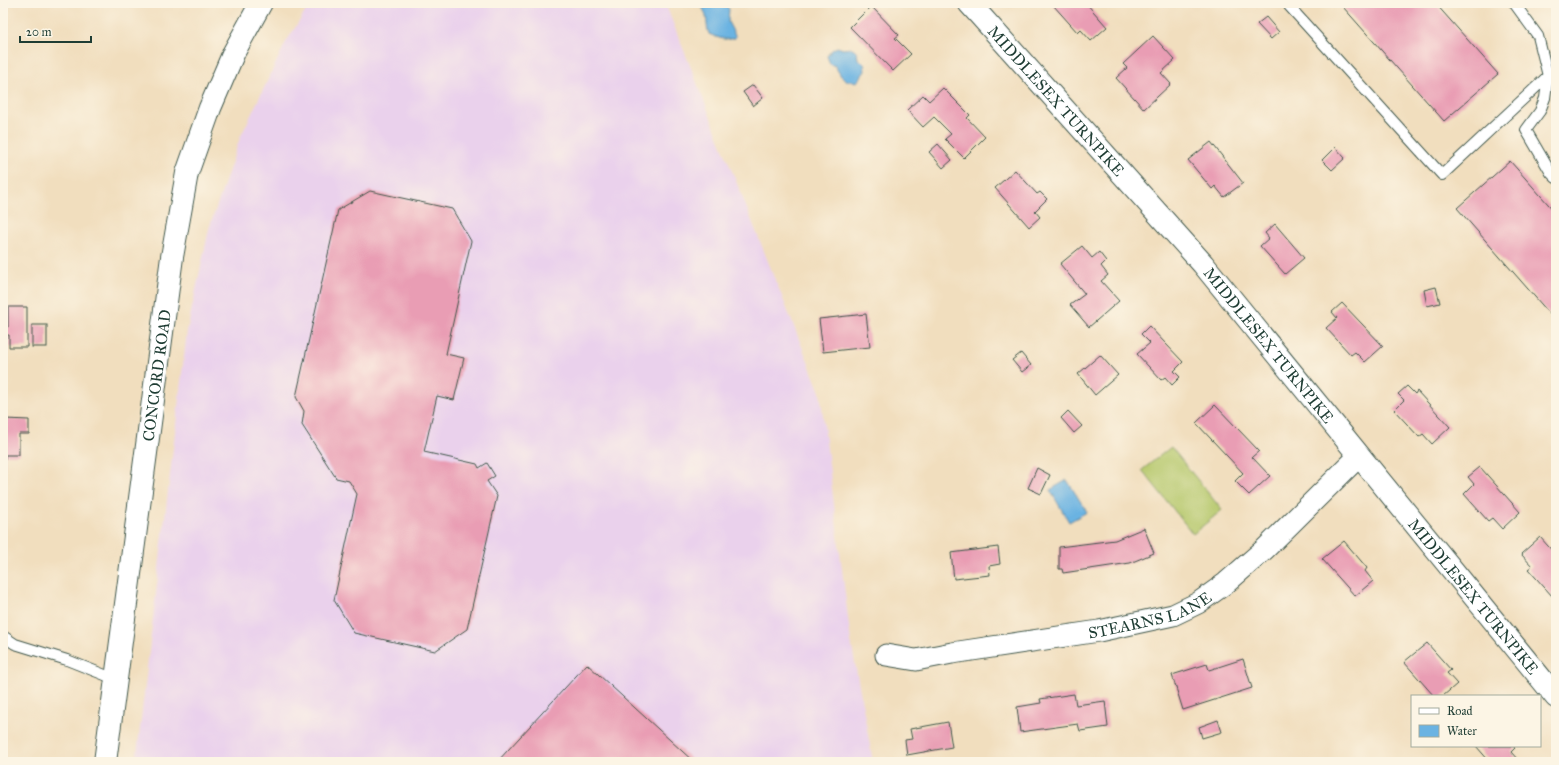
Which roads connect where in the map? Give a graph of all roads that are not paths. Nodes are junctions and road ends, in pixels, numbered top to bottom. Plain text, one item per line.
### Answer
1 (261, 3) edge
2 (969, 3) edge
3 (1514, 3) edge
4 (1289, 4) edge
5 (1548, 76) junction
6 (1556, 178) edge
7 (1359, 456) junction
8 (3, 636) edge
9 (886, 654) dead end
10 (116, 679) junction
11 (1556, 697) edge
12 (105, 762) edge

1 - 10 main road, CONCORD ROAD
2 - 7 main road, MIDDLESEX TURNPIKE
3 - 5 lane
4 - 5 lane
5 - 6 lane
7 - 9 street, STEARNS LANE
7 - 11 main road, MIDDLESEX TURNPIKE
8 - 10 lane
10 - 12 main road, CONCORD ROAD

